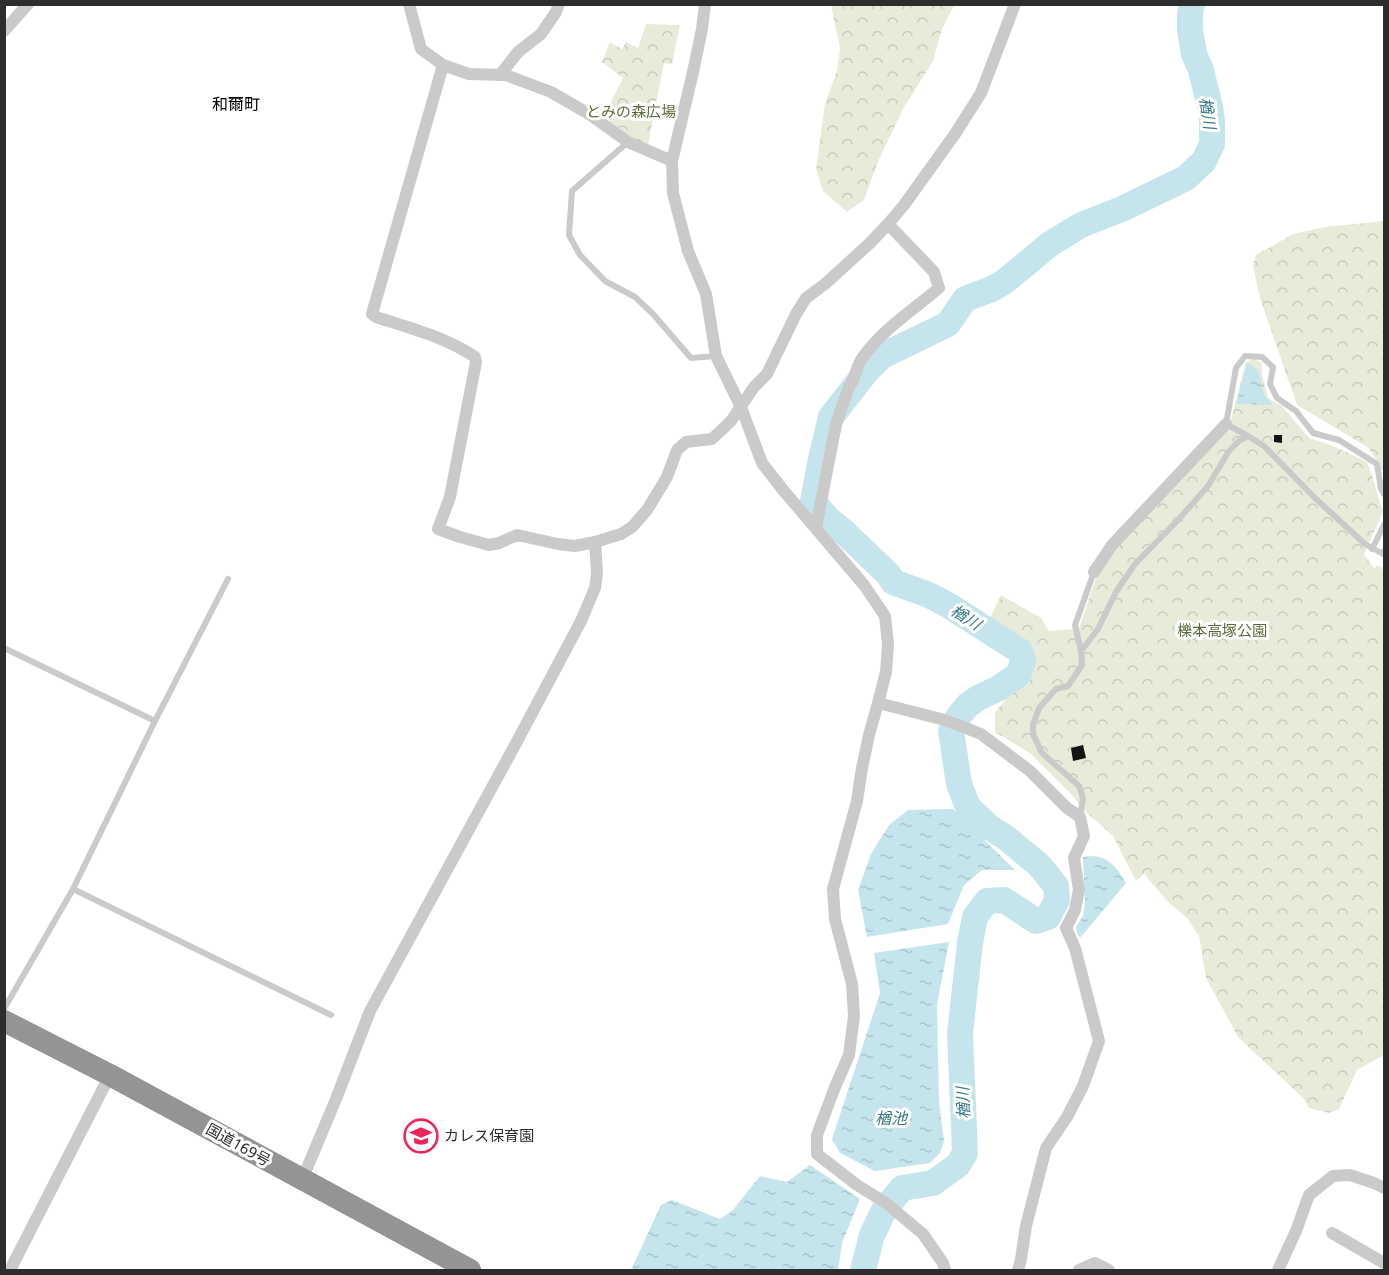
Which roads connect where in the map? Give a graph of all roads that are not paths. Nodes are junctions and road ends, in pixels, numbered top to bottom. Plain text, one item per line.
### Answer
1 (28, 4) edge
2 (409, 4) edge
3 (559, 4) edge
4 (705, 4) edge
5 (1015, 4) edge
6 (4, 31) edge
7 (443, 65) junction
8 (500, 75) junction
9 (628, 142) junction
10 (672, 160) junction
11 (888, 224) junction
12 (716, 356) junction
13 (741, 407) junction
14 (1226, 424) junction
15 (1248, 436) junction
16 (1384, 494) edge
17 (1384, 525) edge
18 (816, 528) junction
19 (595, 542) junction
20 (1372, 549) junction
21 (1384, 551) edge
22 (1094, 572) joint
23 (228, 579) dead end
24 (4, 648) edge
25 (1081, 651) junction
26 (878, 703) junction
27 (155, 721) junction
28 (1080, 818) junction
29 (73, 889) junction
30 (4, 1009) edge
31 (331, 1015) dead end
32 (4, 1021) edge
33 (110, 1075) junction
34 (302, 1180) junction
35 (1384, 1188) edge
36 (1332, 1233) dead end
37 (1384, 1263) edge
38 (10, 1270) edge
39 (470, 1270) edge
40 (945, 1270) edge
41 (1018, 1270) edge
42 (1078, 1270) edge
43 (1109, 1270) edge
44 (1278, 1270) edge

1 - 6 street
2 - 7 street
3 - 8 street
4 - 10 street
5 - 11 street
7 - 8 street
7 - 19 street
8 - 9 street
9 - 10 street
9 - 12 lane
10 - 12 street
11 - 13 street
11 - 18 street
12 - 13 street
13 - 18 street
13 - 19 street
14 - 15 lane
14 - 16 lane
14 - 22 street
15 - 20 lane
15 - 25 lane
17 - 20 lane
18 - 26 street
19 - 34 street
20 - 21 lane
22 - 25 lane
23 - 27 lane
24 - 27 lane
25 - 28 lane
26 - 28 street
26 - 40 street
27 - 29 lane
28 - 41 street
29 - 30 lane
29 - 31 lane
32 - 33 highway, 国道169号
33 - 34 highway, 国道169号
33 - 38 street
34 - 39 highway, 国道169号
35 - 44 street
36 - 37 street
42 - 43 street

